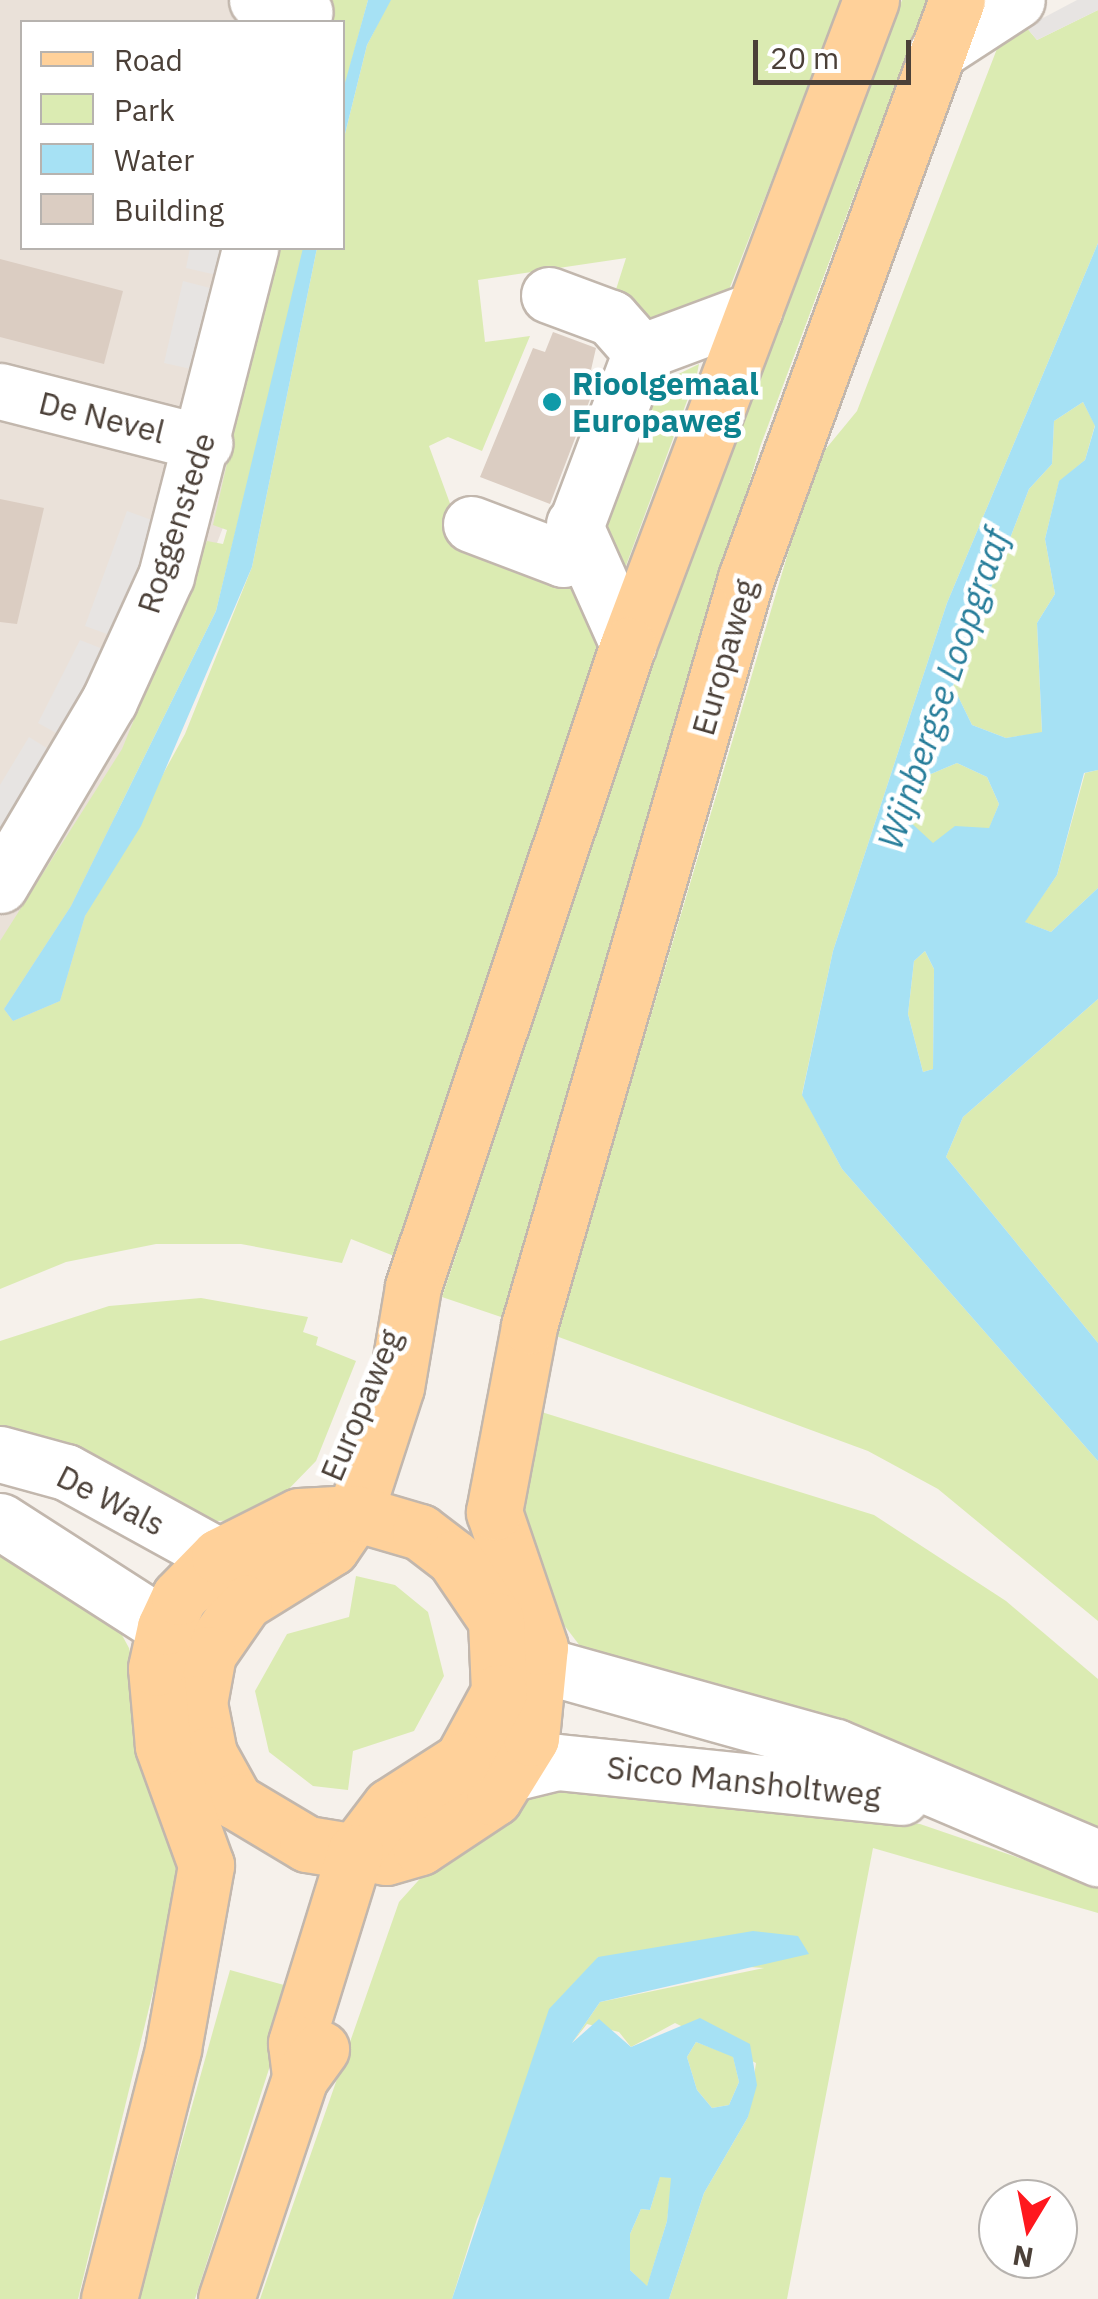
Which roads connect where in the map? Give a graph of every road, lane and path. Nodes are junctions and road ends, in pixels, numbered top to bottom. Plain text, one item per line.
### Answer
1 (872, 0) edge
2 (956, 0) edge
3 (1018, 0) edge
4 (937, 52) junction
5 (250, 250) edge
6 (549, 295) dead end
7 (754, 310) junction
8 (641, 352) junction
9 (0, 391) edge
10 (204, 443) junction
11 (472, 524) dead end
12 (574, 524) junction
13 (628, 644) junction
14 (0, 886) edge
15 (389, 1361) junction
16 (507, 1400) junction
17 (0, 1454) edge
18 (355, 1514) junction
19 (299, 1516) junction
20 (0, 1521) edge
21 (219, 1556) junction
22 (454, 1558) junction
23 (165, 1627) junction
24 (522, 1661) junction
25 (206, 1664) junction
26 (516, 1772) junction
27 (214, 1803) junction
28 (973, 1810) junction
29 (371, 1855) junction
30 (1098, 1858) edge
31 (110, 2299) edge
32 (226, 2299) edge

1 - 7 main road, Europaweg
2 - 4 main road, Europaweg
3 - 4 street
4 - 16 main road, Europaweg
5 - 10 street, Roggenstede
6 - 8 street
7 - 8 street
7 - 13 main road, Europaweg
8 - 12 street
9 - 10 street, De Nevel
10 - 14 street, Roggenstede
11 - 12 street
12 - 13 street
13 - 15 main road, Europaweg
15 - 18 main road, Europaweg
15 - 19 main road, Europaweg
16 - 22 main road, Europaweg
16 - 24 main road, Europaweg
17 - 21 street, De Wals
18 - 19 main road
18 - 22 main road
18 - 25 main road
19 - 21 main road
20 - 23 street
21 - 23 main road
22 - 24 main road
23 - 25 main road
23 - 27 main road
24 - 26 main road
24 - 28 street, Sicco Mansholtweg
24 - 29 main road
25 - 27 main road
26 - 28 street, Sicco Mansholtweg
26 - 29 main road
27 - 29 main road
27 - 31 main road
28 - 30 street, Sicco Mansholtweg
29 - 32 main road

